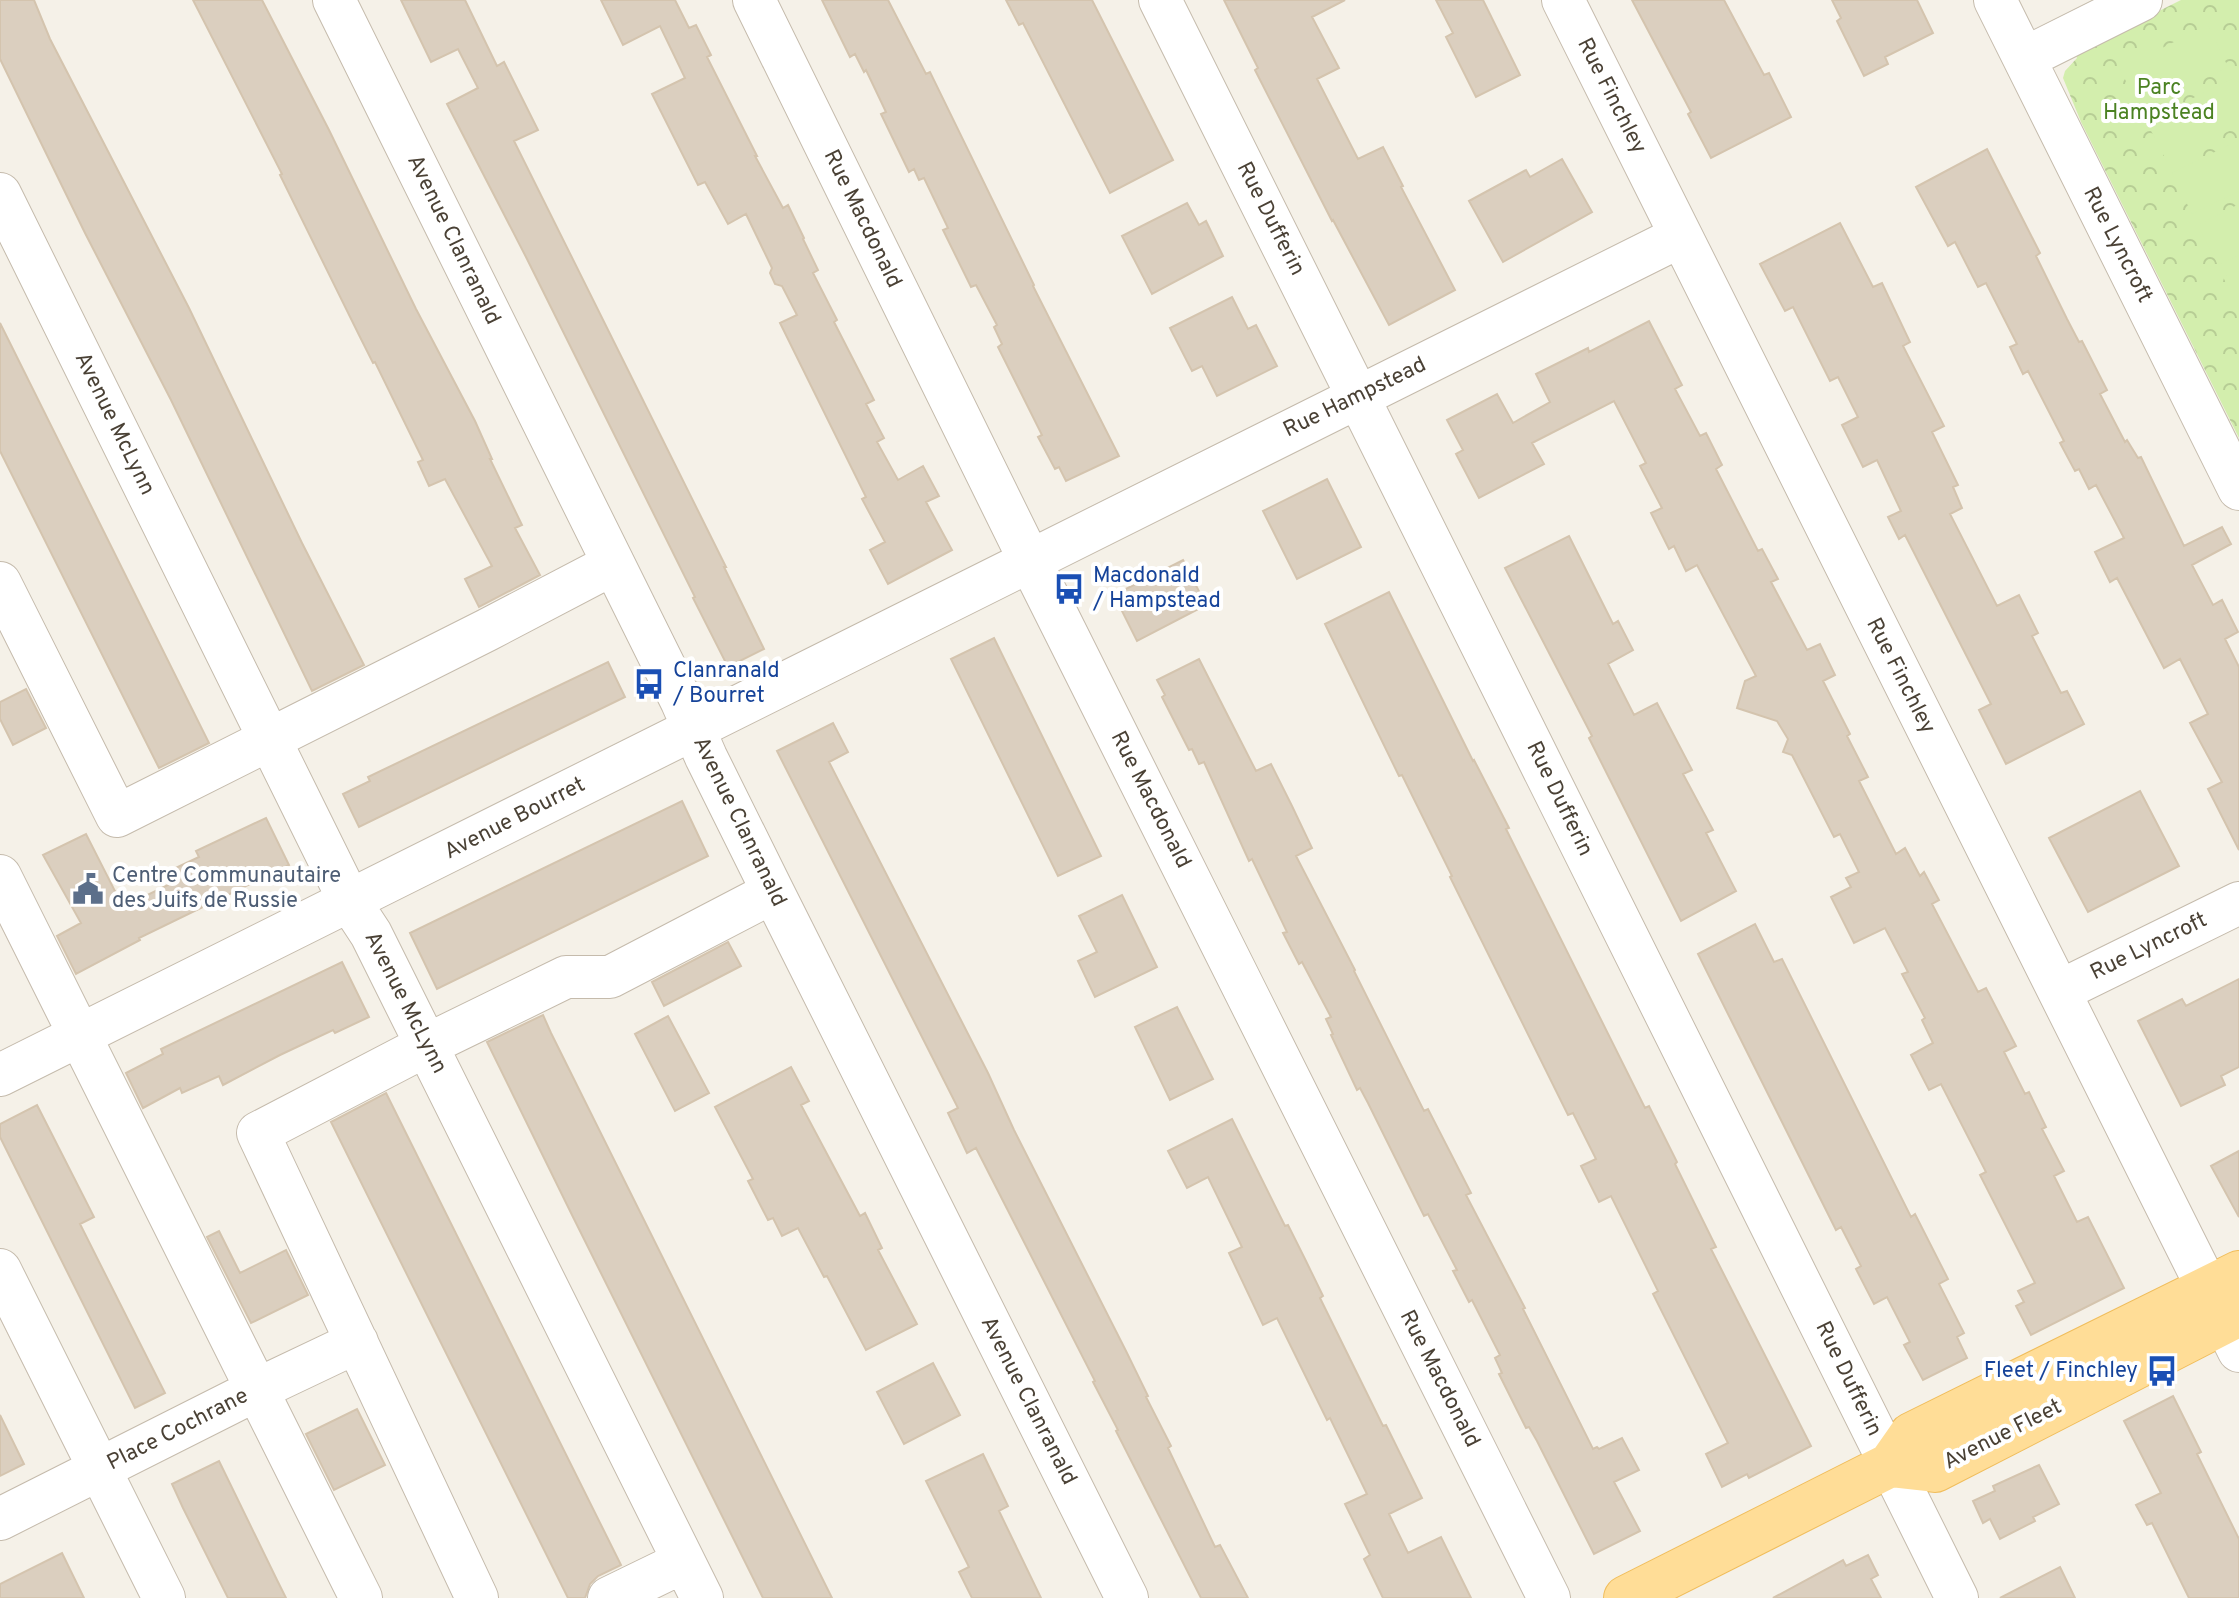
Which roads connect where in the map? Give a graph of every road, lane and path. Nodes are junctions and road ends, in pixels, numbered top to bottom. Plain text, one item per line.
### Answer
1 (334, 0) edge
2 (754, 0) edge
3 (1160, 0) edge
4 (1563, 0) edge
5 (1995, 0) edge
6 (2141, 0) edge
7 (2025, 58) junction
8 (0, 194) edge
9 (1681, 236) junction
10 (1358, 396) junction
11 (2239, 489) edge
12 (1030, 561) junction
13 (613, 564) junction
14 (0, 583) edge
15 (11, 631) edge
16 (694, 729) junction
17 (270, 738) junction
18 (0, 876) edge
19 (773, 892) junction
20 (350, 902) junction
21 (2239, 903) edge
22 (2060, 991) junction
23 (78, 1036) junction
24 (427, 1045) junction
25 (0, 1075) edge
26 (0, 1270) edge
27 (2230, 1310) edge
28 (357, 1342) junction
29 (256, 1390) junction
30 (1890, 1465) junction
31 (100, 1469) junction
32 (0, 1519) edge
33 (692, 1580) edge
34 (164, 1598) edge
35 (361, 1598) edge
36 (477, 1598) edge
37 (609, 1598) edge
38 (1127, 1598) edge
39 (1549, 1598) edge
40 (1626, 1598) edge
41 (1957, 1598) edge

1 - 13 street, Avenue Clanranald
2 - 12 street, Rue Macdonald
3 - 10 street, Rue Dufferin
4 - 9 street, Rue Finchley
5 - 7 street, Rue Lyncroft
6 - 7 street
7 - 11 street, Rue Lyncroft
8 - 17 street, Avenue McLynn
9 - 10 street, Rue Hampstead
9 - 22 street, Rue Finchley
10 - 12 street, Rue Hampstead
10 - 30 street, Rue Dufferin
12 - 16 street, Avenue Bourret
12 - 39 street, Rue Macdonald
13 - 16 street, Avenue Clanranald
13 - 17 street
14 - 15 street
15 - 17 street
16 - 19 street, Avenue Clanranald
16 - 20 street, Avenue Bourret
17 - 20 street, Avenue McLynn
18 - 23 street
19 - 24 street
19 - 38 street, Avenue Clanranald
20 - 23 street, Avenue Bourret
20 - 24 street, Avenue McLynn
21 - 22 street, Rue Lyncroft
22 - 27 street, Rue Finchley
23 - 25 street, Avenue Bourret
23 - 29 street
24 - 28 street
24 - 33 street, Avenue McLynn
26 - 31 street
27 - 30 main road, Avenue Fleet
28 - 29 street, Place Cochrane
28 - 36 street
29 - 31 street, Place Cochrane
29 - 35 street
30 - 40 main road, Avenue Fleet
30 - 41 street, Rue Dufferin
31 - 32 street, Place Cochrane
31 - 34 street
33 - 37 street

